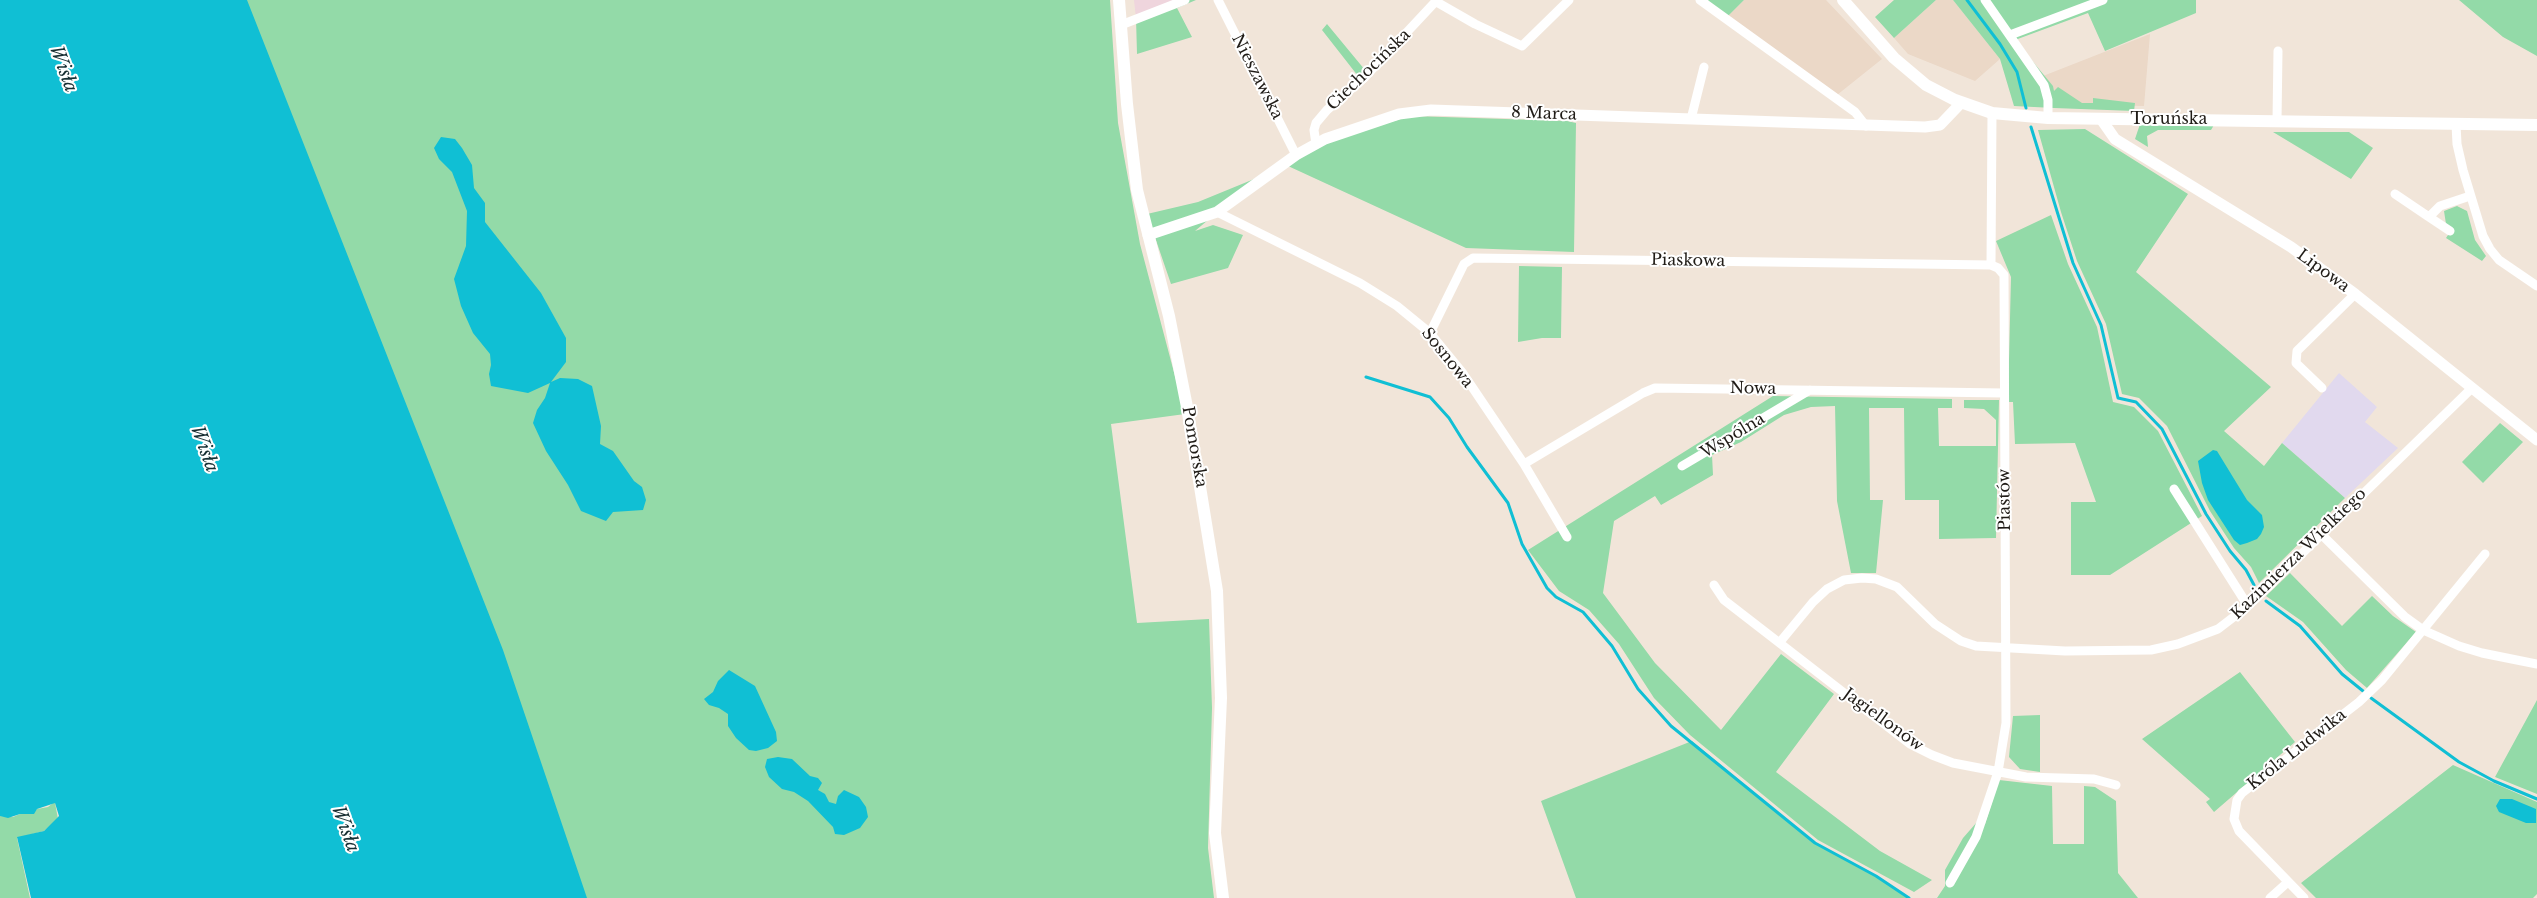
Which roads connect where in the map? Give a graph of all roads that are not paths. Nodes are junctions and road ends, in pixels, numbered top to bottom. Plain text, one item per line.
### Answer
1 (1119, 0) edge
2 (1185, 0) edge
3 (1218, 0) edge
4 (1569, 0) edge
5 (1700, 0) edge
6 (1843, 0) edge
7 (1985, 0) edge
8 (2103, 0) edge
9 (1436, 1) edge
10 (1121, 26) junction
11 (2010, 35) junction
12 (2278, 51) dead end
13 (1704, 67) dead end
14 (1960, 103) junction
15 (1992, 113) junction
16 (2048, 118) junction
17 (1691, 119) junction
18 (2101, 119) junction
19 (2277, 120) junction
20 (2456, 124) junction
21 (2537, 125) edge
22 (1866, 126) junction
23 (1316, 144) junction
24 (1296, 155) junction
25 (2396, 194) dead end
26 (2470, 196) junction
27 (1217, 212) junction
28 (2430, 217) junction
29 (2450, 231) dead end
30 (1148, 235) junction
31 (1991, 265) junction
32 (2537, 286) edge
33 (2355, 294) junction
34 (1430, 332) junction
35 (2322, 388) dead end
36 (2472, 388) junction
37 (1810, 390) junction
38 (2003, 393) junction
39 (2537, 440) edge
40 (1524, 464) junction
41 (1682, 466) dead end
42 (2174, 489) dead end
43 (2321, 534) junction
44 (1567, 537) dead end
45 (2485, 554) dead end
46 (1714, 585) dead end
47 (2248, 606) junction
48 (2423, 630) junction
49 (1780, 642) junction
50 (2006, 647) junction
51 (2537, 664) edge
52 (1998, 772) junction
53 (2116, 785) dead end
54 (2288, 882) junction
55 (1950, 883) dead end
56 (1223, 898) edge
57 (2270, 898) edge
58 (2304, 898) edge

1 - 10 main road, Pomorska
2 - 10 street
3 - 24 street, Nieszawska
4 - 9 street
5 - 22 street
6 - 14 main road, Toruńska
7 - 11 street
8 - 11 street
9 - 23 street, Ciechocińska
10 - 30 main road, Pomorska
11 - 16 street
12 - 19 street
13 - 17 street
14 - 15 main road, Toruńska
14 - 22 street, 8 Marca
15 - 16 main road, Toruńska
15 - 31 street
16 - 18 main road, Toruńska
17 - 22 street, 8 Marca
17 - 23 street, 8 Marca
18 - 19 main road, Toruńska
18 - 33 street, Lipowa
19 - 20 main road, Toruńska
20 - 21 main road, Toruńska
20 - 26 street
23 - 24 street, 8 Marca
24 - 27 street, 8 Marca
25 - 28 street
26 - 28 street
26 - 32 street
27 - 30 street, 8 Marca
27 - 34 street, Sosnowa
28 - 29 street
30 - 56 main road, Pomorska
31 - 34 street, Piaskowa
31 - 38 street, Piastów
33 - 35 street
33 - 36 street, Lipowa
34 - 40 street, Sosnowa
36 - 39 street, Lipowa
36 - 43 street, Kazimierza Wielkiego
37 - 38 street, Nowa
37 - 40 street, Nowa
37 - 41 street, Wspólna
38 - 50 street, Piastów
40 - 44 street, Sosnowa
42 - 47 street
43 - 47 street, Kazimierza Wielkiego
43 - 48 street
45 - 48 street, Króla Ludwika
46 - 49 street, Jagiellonów
47 - 50 street, Kazimierza Wielkiego
48 - 51 street
48 - 54 street, Króla Ludwika
49 - 50 street, Kazimierza Wielkiego
49 - 52 street, Jagiellonów
50 - 52 street, Piastów
52 - 53 street, Jagiellonów
52 - 55 street, Piastów
54 - 57 street
54 - 58 street, Króla Ludwika

